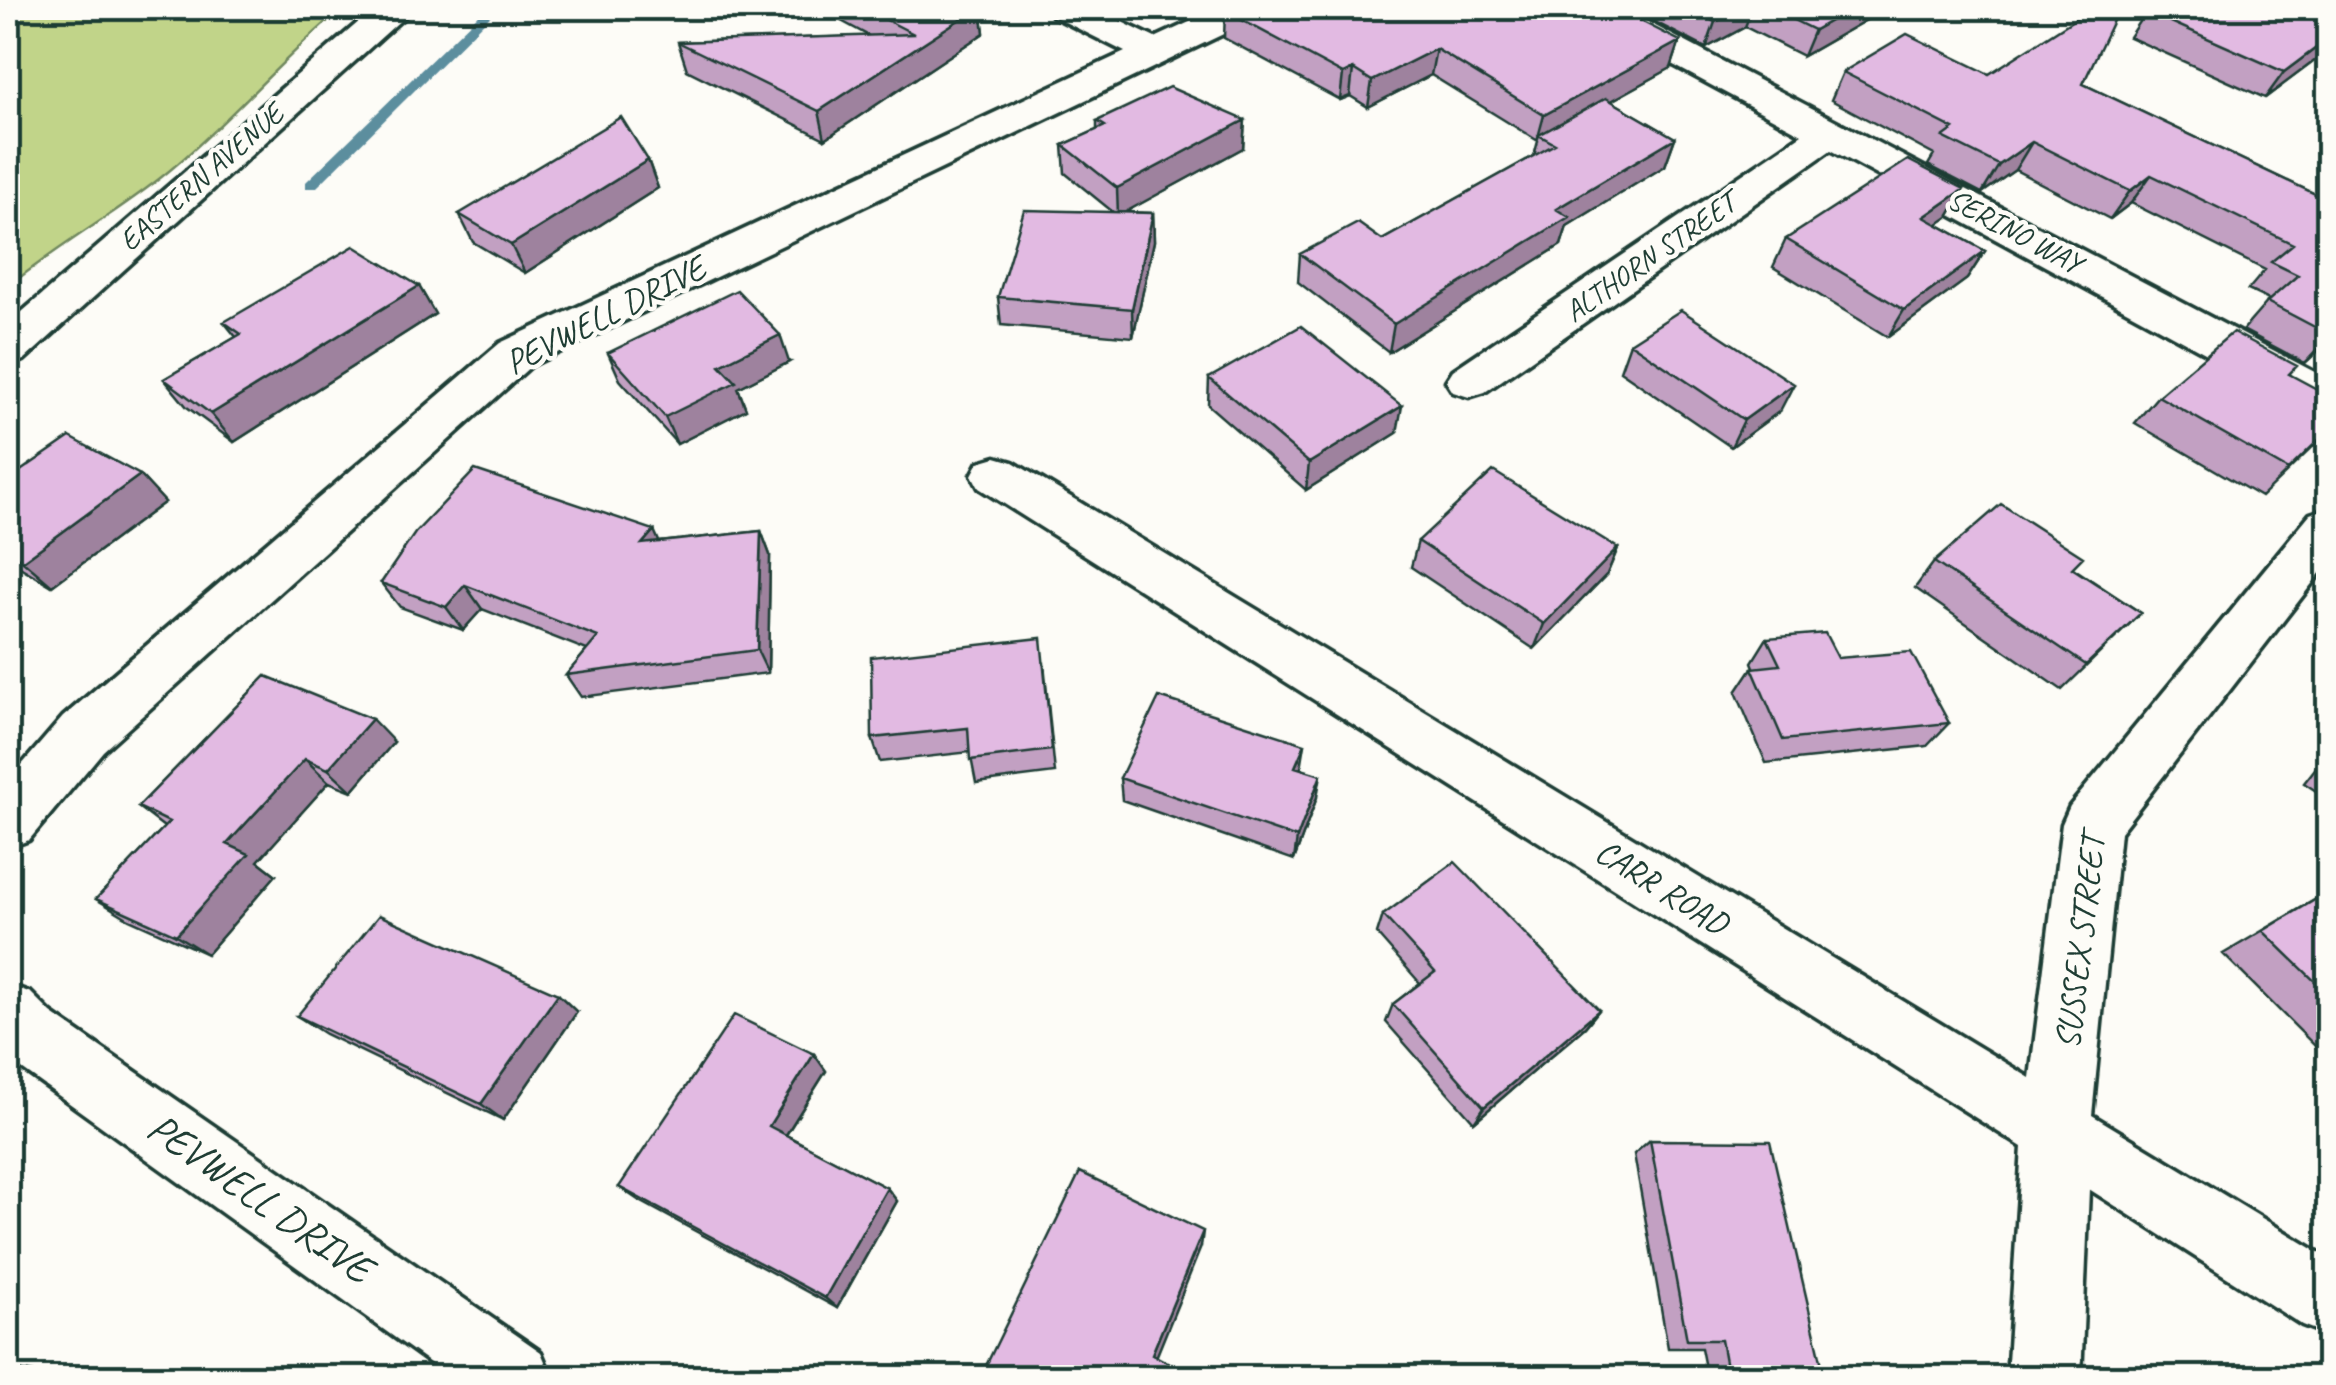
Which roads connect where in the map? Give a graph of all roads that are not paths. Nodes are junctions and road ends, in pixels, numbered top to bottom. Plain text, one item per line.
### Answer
1 (396, 8) edge
2 (1066, 8) edge
3 (1248, 8) edge
4 (1596, 8) edge
5 (1154, 52) junction
6 (1830, 132) junction
7 (8, 349) edge
8 (1470, 380) dead end
9 (2328, 399) edge
10 (996, 475) dead end
11 (2328, 527) edge
12 (8, 822) edge
13 (8, 1015) edge
14 (2057, 1132) junction
15 (2328, 1299) edge
16 (515, 1378) edge
17 (2044, 1378) edge

1 - 7 street, EASTERN AVENUE
2 - 5 street
3 - 5 street, PEVWELL DRIVE
4 - 6 street, SERINO WAY
5 - 12 street, PEVWELL DRIVE
6 - 8 street, ALTHORN STREET
6 - 9 street, SERINO WAY
10 - 14 street, CARR ROAD
11 - 14 street, SUSSEX STREET
13 - 16 street, PEVWELL DRIVE
14 - 15 street, CARR ROAD
14 - 17 street, SUSSEX STREET

